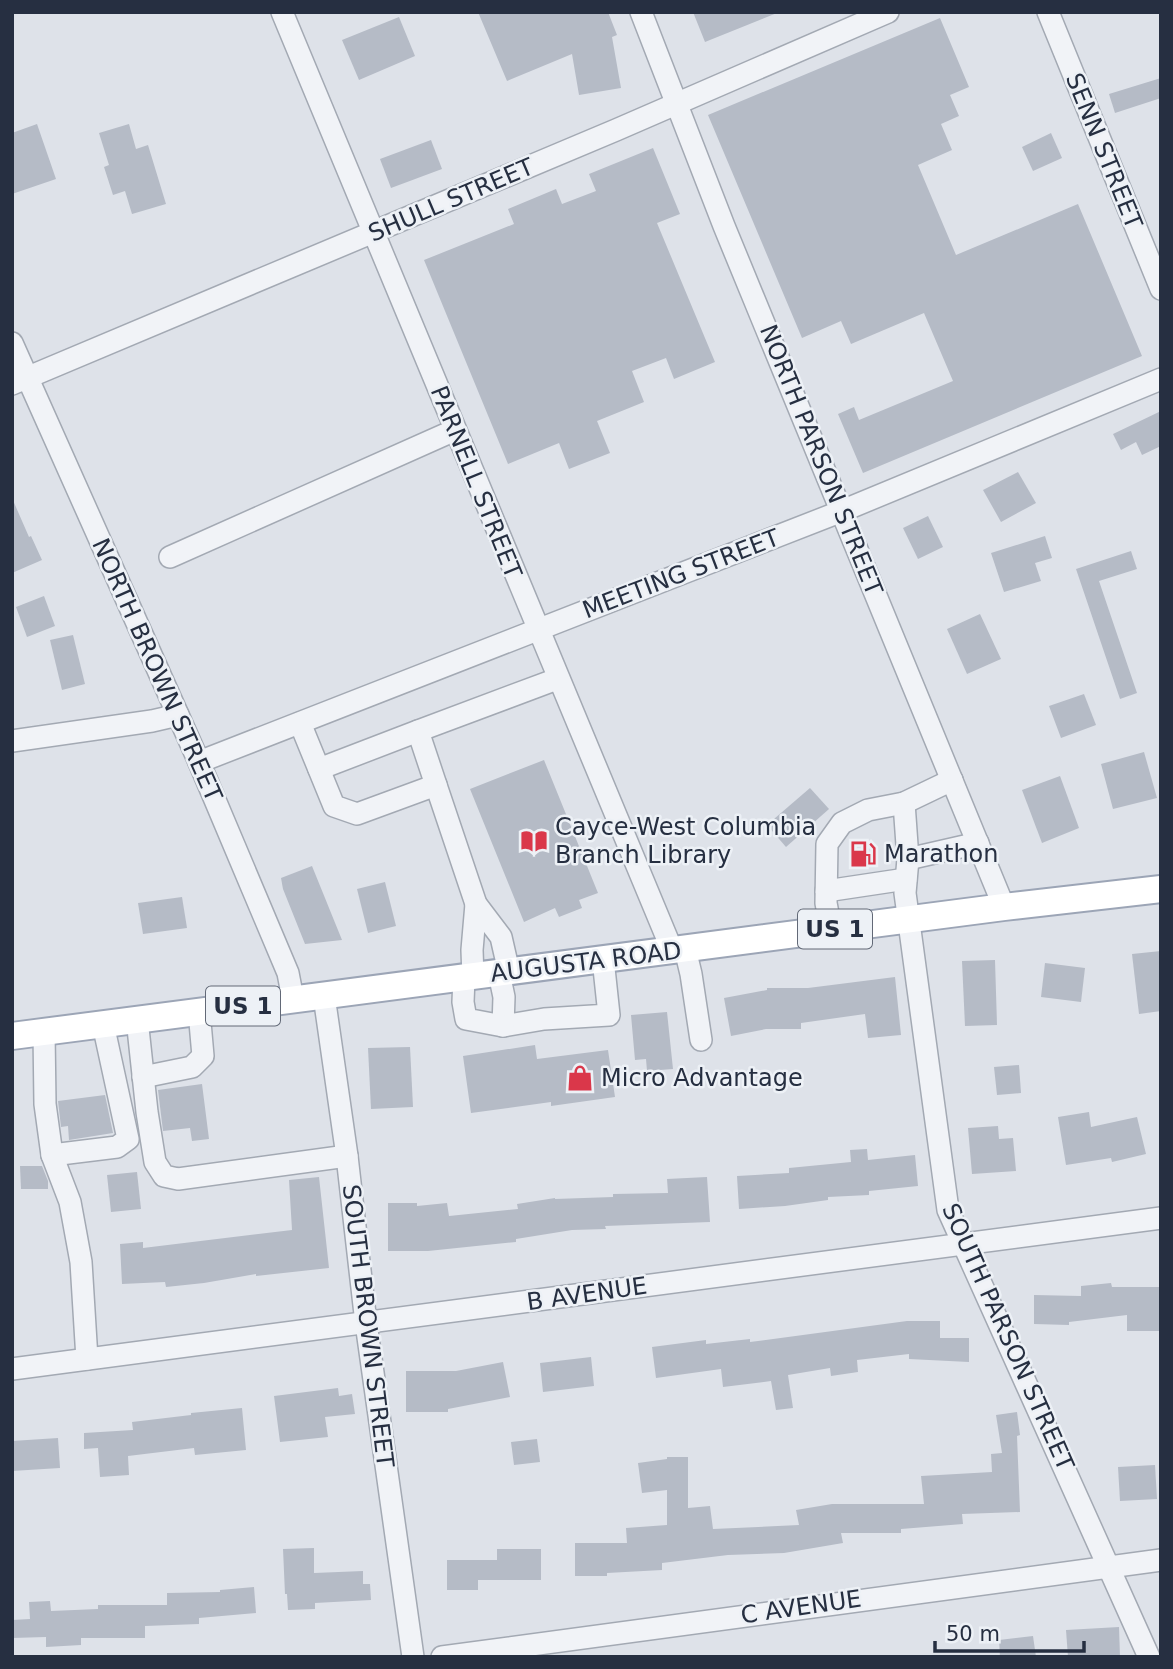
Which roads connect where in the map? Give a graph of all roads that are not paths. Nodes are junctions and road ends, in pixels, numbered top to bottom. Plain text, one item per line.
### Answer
1 (282, 12) edge
2 (641, 12) edge
3 (888, 12) edge
4 (1048, 12) edge
5 (678, 103) junction
6 (373, 232) junction
7 (1161, 289) edge
8 (12, 343) edge
9 (1161, 379) edge
10 (20, 381) edge
11 (454, 430) junction
12 (842, 511) junction
13 (170, 557) dead end
14 (537, 630) junction
15 (557, 679) junction
16 (178, 715) junction
17 (300, 723) junction
18 (418, 731) junction
19 (12, 741) edge
20 (199, 762) junction
21 (319, 769) junction
22 (952, 780) junction
23 (436, 785) junction
24 (904, 803) junction
25 (978, 843) junction
26 (907, 869) junction
27 (1161, 889) edge
28 (826, 891) junction
29 (476, 904) junction
30 (1004, 907) junction
31 (908, 920) junction
32 (831, 929) junction
33 (678, 950) junction
34 (603, 959) junction
35 (486, 975) junction
36 (324, 996) junction
37 (293, 999) junction
38 (199, 1011) junction
39 (137, 1019) junction
40 (103, 1024) junction
41 (503, 1026) junction
42 (44, 1032) junction
43 (12, 1036) edge
44 (701, 1041) dead end
45 (143, 1077) junction
46 (52, 1155) junction
47 (347, 1156) junction
48 (1161, 1218) edge
49 (962, 1244) junction
50 (366, 1324) junction
51 (88, 1359) junction
52 (12, 1369) edge
53 (1161, 1560) edge
54 (1110, 1566) junction
55 (413, 1657) edge
56 (442, 1657) edge
57 (1149, 1657) edge

1 - 6 street, PARNELL STREET
2 - 5 street, NORTH PARSON STREET
3 - 5 street, SHULL STREET
4 - 7 street, SENN STREET
5 - 6 street, SHULL STREET
5 - 12 street, NORTH PARSON STREET
6 - 10 street, SHULL STREET
6 - 11 street, PARNELL STREET
8 - 10 street, NORTH BROWN STREET
9 - 12 street, MEETING STREET
10 - 16 street, NORTH BROWN STREET
11 - 13 street
11 - 14 street, PARNELL STREET
12 - 14 street, MEETING STREET
12 - 22 street, NORTH PARSON STREET
14 - 15 street, PARNELL STREET
14 - 17 street, MEETING STREET
15 - 18 street
15 - 33 street, PARNELL STREET
16 - 19 street
16 - 20 street, NORTH BROWN STREET
17 - 20 street, MEETING STREET
17 - 21 street
18 - 21 street
18 - 23 street
20 - 37 street, NORTH BROWN STREET
21 - 23 street
22 - 24 street
22 - 25 street, NORTH PARSON STREET
23 - 29 street
24 - 26 street, SOUTH PARSON STREET
24 - 28 street
25 - 26 street
25 - 30 street, NORTH PARSON STREET
26 - 28 street
26 - 31 street, SOUTH PARSON STREET
27 - 30 main road, AUGUSTA ROAD / US 1
28 - 32 street
29 - 35 street
29 - 35 street
30 - 31 main road, AUGUSTA ROAD / US 1
31 - 32 main road, AUGUSTA ROAD / US 1
31 - 49 street, SOUTH PARSON STREET
32 - 33 main road, AUGUSTA ROAD / US 1
33 - 34 main road, AUGUSTA ROAD / US 1
33 - 44 street, PARNELL STREET
34 - 35 main road, AUGUSTA ROAD / US 1
34 - 41 street
35 - 36 main road, AUGUSTA ROAD / US 1
35 - 41 street
35 - 41 street
36 - 37 main road, AUGUSTA ROAD / US 1
36 - 47 street, SOUTH BROWN STREET
37 - 38 main road, AUGUSTA ROAD / US 1
38 - 39 main road, AUGUSTA ROAD / US 1
38 - 45 street
39 - 40 main road, AUGUSTA ROAD / US 1
39 - 45 street
40 - 42 main road, AUGUSTA ROAD / US 1
40 - 46 street
42 - 43 main road, AUGUSTA ROAD / US 1
42 - 46 street
45 - 47 street
46 - 51 street
47 - 50 street, SOUTH BROWN STREET
48 - 49 street, B AVENUE
49 - 50 street, B AVENUE
49 - 54 street, SOUTH PARSON STREET
50 - 51 street, B AVENUE
50 - 55 street, SOUTH BROWN STREET
51 - 52 street, B AVENUE
53 - 54 street, C AVENUE
54 - 56 street, C AVENUE
54 - 57 street, SOUTH PARSON STREET

